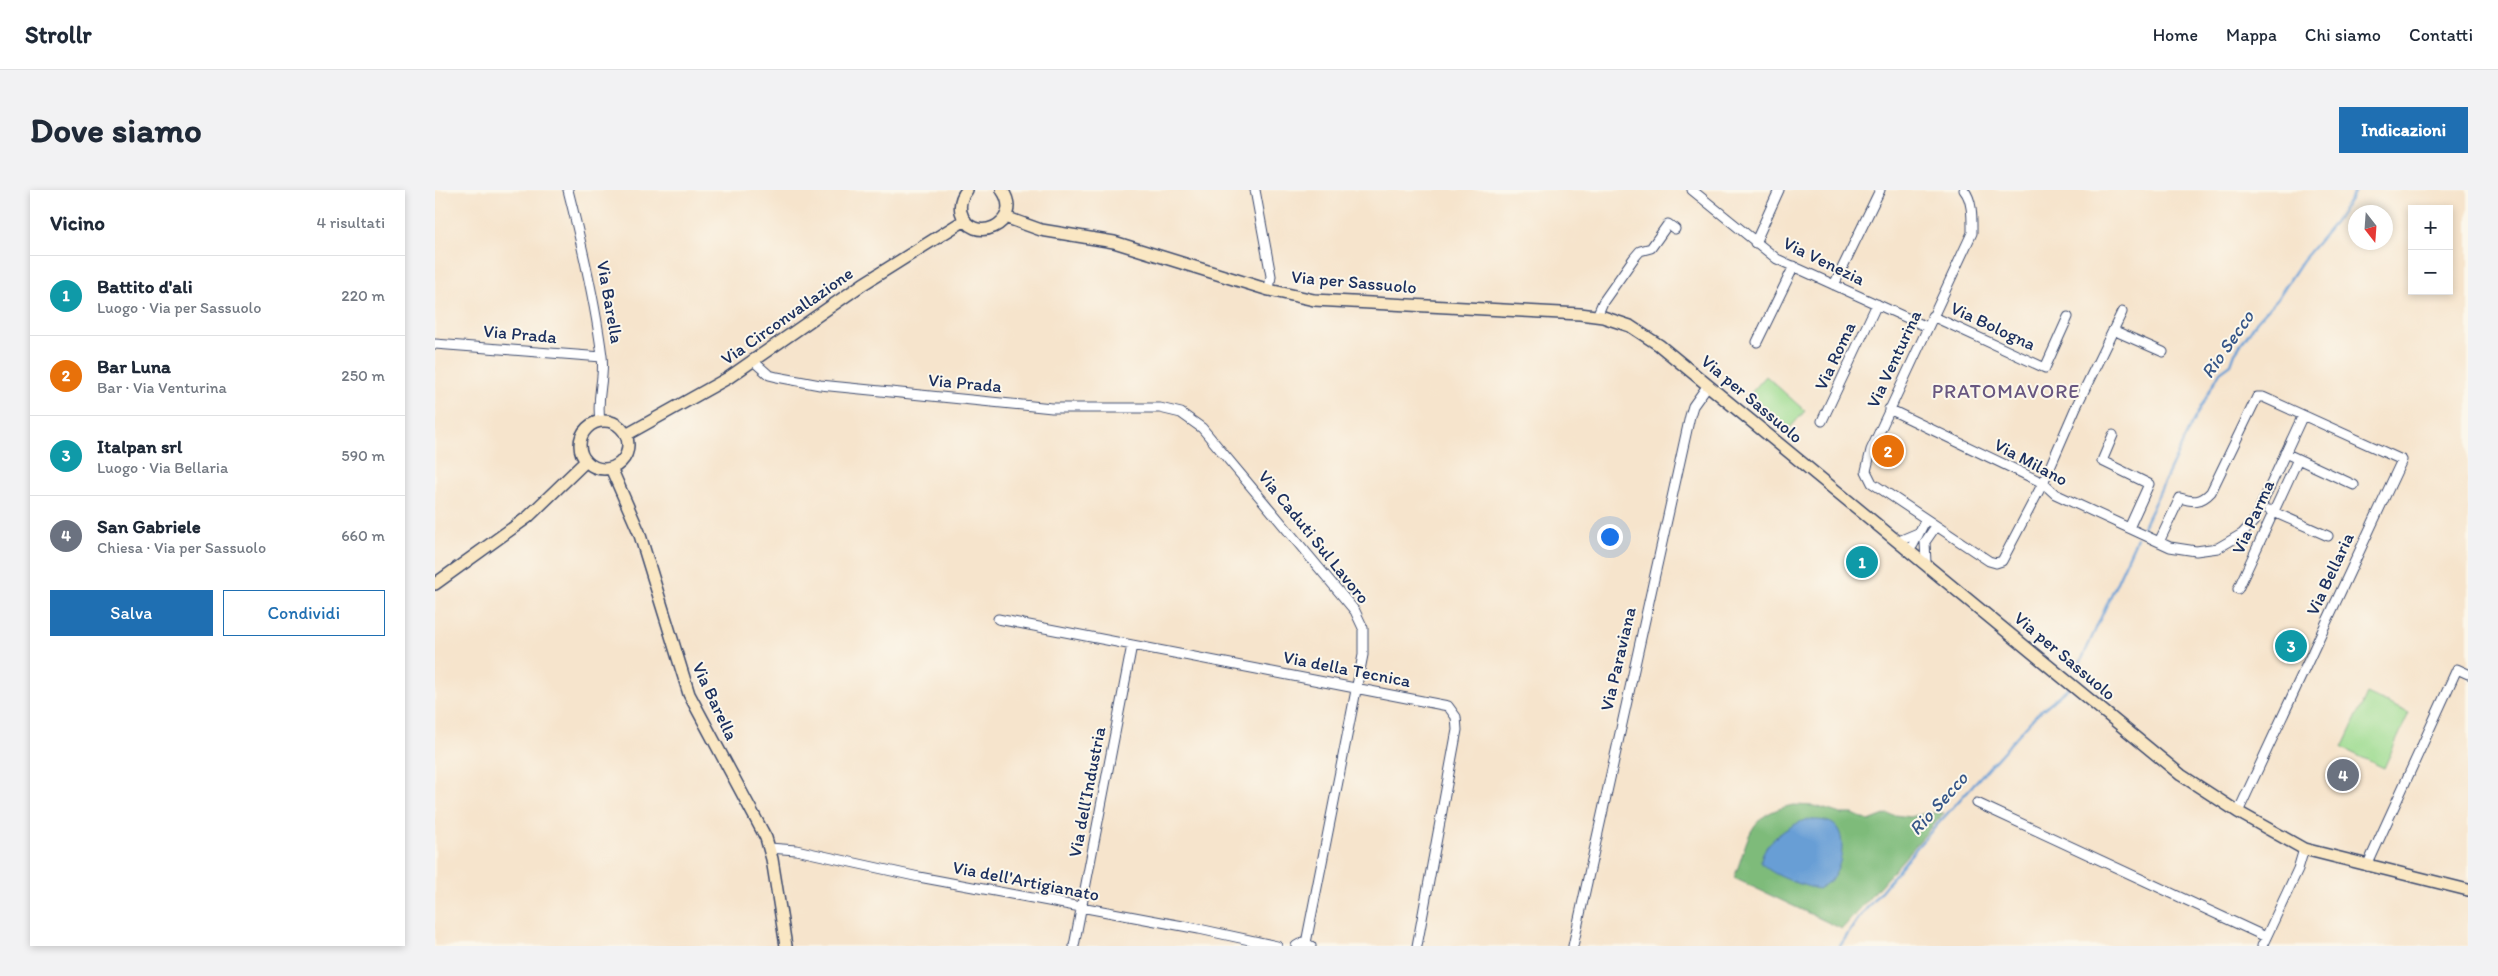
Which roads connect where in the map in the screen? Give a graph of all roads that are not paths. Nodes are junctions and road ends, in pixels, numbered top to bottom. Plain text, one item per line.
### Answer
1 (569, 190) edge
2 (1002, 190) edge
3 (1255, 190) edge
4 (1692, 190) edge
5 (1779, 190) edge
6 (1880, 190) edge
7 (1964, 190) edge
8 (965, 191) edge
9 (1005, 216) junction
10 (965, 220) junction
11 (1675, 229) dead end
12 (1755, 242) junction
13 (1794, 266) junction
14 (1834, 285) junction
15 (1269, 290) junction
16 (1877, 304) junction
17 (2122, 312) dead end
18 (1597, 316) junction
19 (1932, 316) junction
20 (2068, 317) dead end
21 (1927, 327) junction
22 (2113, 330) junction
23 (1757, 342) dead end
24 (435, 344) edge
25 (2163, 352) dead end
26 (602, 357) junction
27 (752, 360) junction
28 (1708, 385) junction
29 (1889, 408) junction
30 (1181, 413) joint
31 (2303, 415) junction
32 (600, 421) junction
33 (1822, 421) dead end
34 (626, 435) junction
35 (2113, 435) dead end
36 (2285, 453) junction
37 (2298, 458) junction
38 (586, 461) junction
39 (611, 468) junction
40 (2043, 483) junction
41 (2354, 485) dead end
42 (2261, 506) junction
43 (2274, 512) junction
44 (1926, 519) junction
45 (1936, 526) junction
46 (2129, 528) junction
47 (1919, 533) junction
48 (2328, 536) dead end
49 (1899, 540) junction
50 (1925, 542) junction
51 (2159, 542) junction
52 (1911, 552) junction
53 (1925, 563) junction
54 (435, 584) edge
55 (2238, 589) dead end
56 (998, 620) dead end
57 (1132, 645) junction
58 (2468, 674) edge
59 (1355, 687) junction
60 (1977, 803) dead end
61 (2238, 812) junction
62 (769, 848) junction
63 (2304, 849) junction
64 (2367, 866) junction
65 (2468, 890) edge
66 (1081, 908) junction
67 (2266, 937) junction
68 (1309, 944) edge
69 (786, 946) edge
70 (1074, 946) edge
71 (1277, 946) edge
72 (1296, 946) edge
73 (1417, 946) edge
74 (1573, 946) edge
75 (2262, 946) edge

1 - 26 street, Via Barella
2 - 9 main road
3 - 15 street
4 - 12 street, Via Venezia
5 - 12 street
6 - 14 street
7 - 19 street, Via Venturina
8 - 10 main road
9 - 10 main road
9 - 15 main road, Via per Sassuolo
10 - 27 main road, Via Circonvallazione
11 - 18 street
12 - 13 street, Via Venezia
13 - 14 street, Via Venezia
13 - 23 street
14 - 16 street, Via Venezia
15 - 18 main road, Via per Sassuolo
16 - 21 street, Via Venezia
16 - 33 street, Via Roma
17 - 22 street
18 - 28 main road, Via per Sassuolo
19 - 20 street, Via Bologna
19 - 21 street, Via Venturina
21 - 29 street, Via Venturina
22 - 25 street
22 - 40 street
24 - 26 street, Via Prada
26 - 32 street, Via Barella
27 - 30 street, Via Prada
27 - 34 main road, Via Circonvallazione
28 - 49 main road, Via per Sassuolo
28 - 74 street, Via Paraviana
29 - 40 street, Via Milano
29 - 44 street, Via Venturina
30 - 59 street, Via Caduti Sul Lavoro
31 - 36 street, Via Milano
31 - 51 street
31 - 61 street, Via Bellaria
32 - 34 main road
32 - 38 main road
34 - 39 main road
35 - 46 street
36 - 37 street
36 - 42 street, Via Milano
37 - 41 street
37 - 43 street, Via Parma
38 - 39 main road
38 - 54 main road
39 - 62 main road, Via Barella
40 - 45 street, Via Venturina
40 - 46 street, Via Milano
42 - 43 street
42 - 51 street, Via Milano
43 - 48 street
43 - 55 street, Via Parma
44 - 45 street, Via Venturina
44 - 47 street
45 - 50 street
46 - 51 street, Via Milano
47 - 49 street
47 - 52 street
49 - 52 main road, Via per Sassuolo
50 - 52 street
50 - 53 street
52 - 53 main road, Via per Sassuolo
53 - 61 main road, Via per Sassuolo
56 - 57 street, Via della Tecnica
57 - 59 street, Via della Tecnica
57 - 66 street, Via dell’Industria
58 - 64 street
59 - 68 street, Via Caduti Sul Lavoro
59 - 73 street, Via della Tecnica
60 - 67 street
61 - 63 main road, Via per Sassuolo
62 - 66 street, Via dell'Artigianato
62 - 69 main road, Via Barella
63 - 64 main road, Via per Sassuolo
63 - 67 street
64 - 65 main road, Via per Sassuolo
66 - 70 street, Via dell’Industria
66 - 71 street, Via dell'Artigianato
67 - 75 street
68 - 72 street

